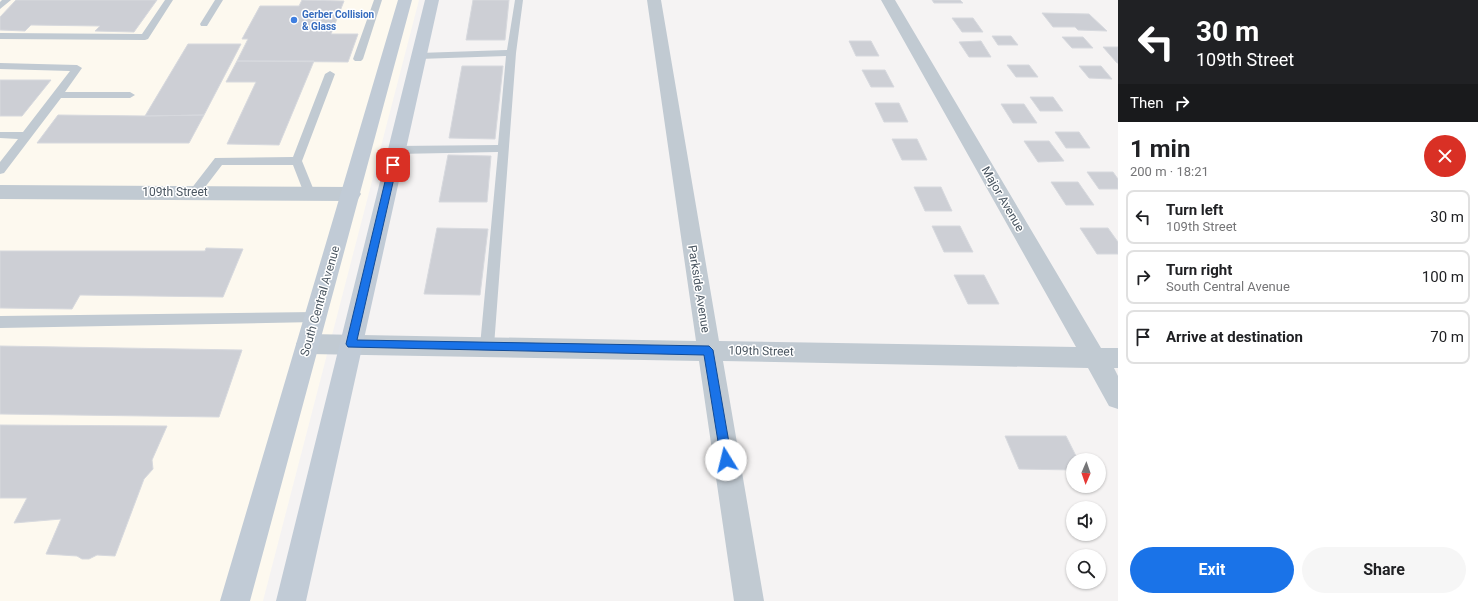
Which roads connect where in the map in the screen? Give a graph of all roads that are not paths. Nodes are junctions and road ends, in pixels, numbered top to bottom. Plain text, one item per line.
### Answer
1 (7, 0) edge
2 (169, 0) edge
3 (219, 0) edge
4 (378, 0) edge
5 (405, 0) edge
6 (432, 0) edge
7 (519, 0) edge
8 (654, 0) edge
9 (888, 0) edge
10 (0, 6) edge
11 (204, 24) dead end
12 (0, 36) edge
13 (512, 53) junction
14 (419, 56) junction
15 (358, 59) dead end
16 (0, 66) edge
17 (330, 74) dead end
18 (58, 95) junction
19 (130, 95) dead end
20 (0, 135) edge
21 (26, 136) junction
22 (504, 148) junction
23 (397, 150) junction
24 (297, 161) junction
25 (0, 170) edge
26 (0, 192) edge
27 (195, 192) junction
28 (309, 193) junction
29 (350, 194) junction
30 (316, 317) junction
31 (0, 322) edge
32 (308, 344) junction
33 (351, 344) junction
34 (487, 346) junction
35 (709, 350) junction
36 (1095, 357) junction
37 (1118, 358) edge
38 (1118, 398) edge
39 (235, 601) edge
40 (291, 601) edge
41 (749, 601) edge

1 - 10 lane
2 - 12 lane
3 - 11 lane
4 - 15 lane
5 - 29 street, South Central Avenue
6 - 14 street
7 - 13 lane
8 - 35 street, Parkside Avenue
9 - 36 street, Major Avenue
13 - 14 lane
13 - 22 lane
14 - 23 street
16 - 18 lane
17 - 24 lane
18 - 19 lane
18 - 21 lane
20 - 21 lane
21 - 25 lane
22 - 23 lane
22 - 34 lane
23 - 33 street
24 - 27 lane
24 - 28 lane
26 - 27 street, 109th Street
27 - 28 street, 109th Street
28 - 29 street, 109th Street
29 - 30 street, South Central Avenue
30 - 31 lane
30 - 32 street, South Central Avenue
32 - 33 street, 109th Street
32 - 39 street, South Central Avenue
33 - 34 street, 109th Street
33 - 40 street
34 - 35 street, 109th Street
35 - 36 street, 109th Street
35 - 41 street, Parkside Avenue
36 - 37 street, 109th Street
36 - 38 street, Major Avenue

